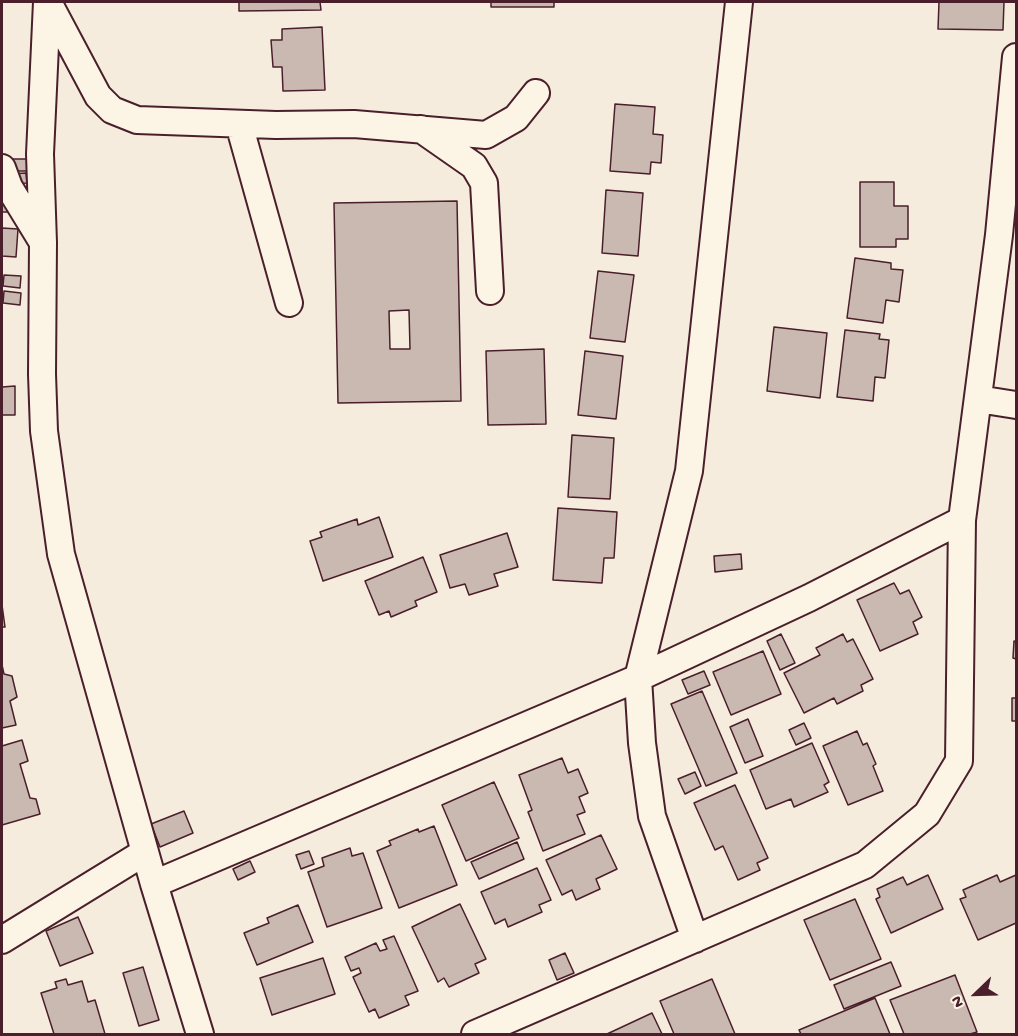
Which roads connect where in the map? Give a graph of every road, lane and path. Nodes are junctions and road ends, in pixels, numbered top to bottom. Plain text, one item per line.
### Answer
1 (47, 2) edge
2 (739, 2) edge
3 (1017, 57) edge
4 (536, 93) dead end
5 (239, 124) junction
6 (421, 129) junction
7 (2, 168) edge
8 (43, 243) junction
9 (490, 291) dead end
10 (289, 303) dead end
11 (978, 399) junction
12 (1017, 405) edge
13 (962, 520) junction
14 (638, 678) junction
15 (145, 852) junction
16 (154, 884) junction
17 (695, 939) junction
18 (2, 940) edge
19 (200, 1035) edge
20 (476, 1035) edge

1 - 5 street
1 - 8 street
2 - 14 street
3 - 11 street
4 - 6 street
5 - 6 street
5 - 10 street
6 - 9 street
7 - 8 street
8 - 15 street
11 - 12 street
11 - 13 street
13 - 14 street
13 - 17 street
14 - 16 street
14 - 17 street
15 - 16 street
15 - 18 street
16 - 19 street
17 - 20 street

